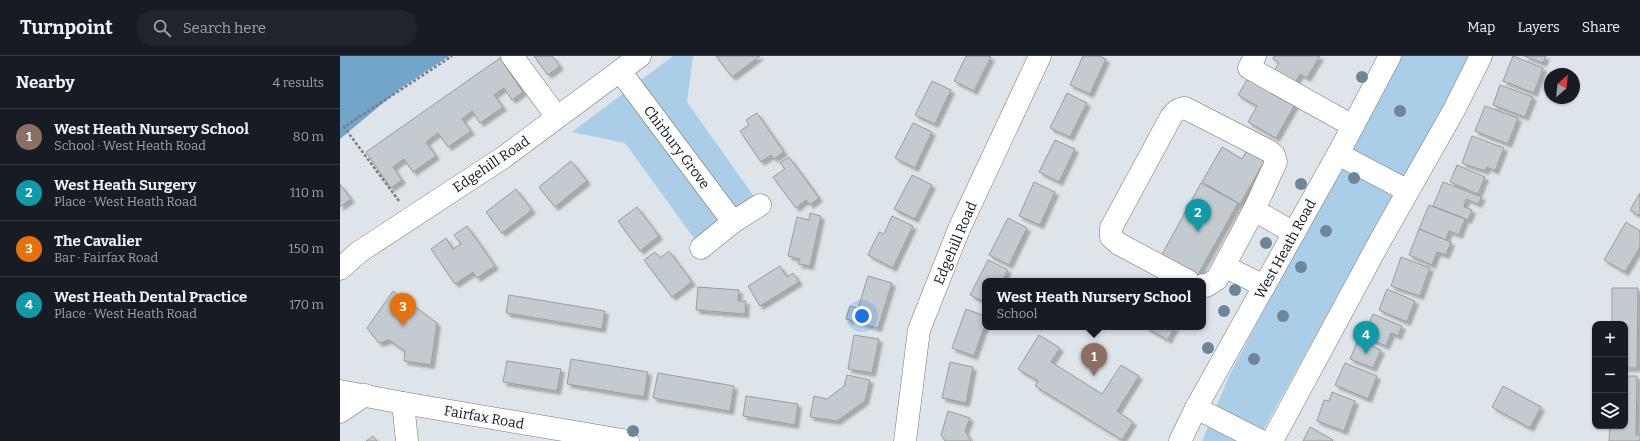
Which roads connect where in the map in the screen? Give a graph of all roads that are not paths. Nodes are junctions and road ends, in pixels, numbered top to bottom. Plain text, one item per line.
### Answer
1 (512, 56) edge
2 (640, 56) edge
3 (1040, 56) edge
4 (1256, 56) edge
5 (1390, 56) edge
6 (1481, 56) edge
7 (620, 71) junction
8 (557, 117) junction
9 (1353, 126) junction
10 (1338, 154) junction
11 (1408, 191) junction
12 (760, 204) dead end
13 (1254, 210) junction
14 (733, 222) junction
15 (1294, 233) junction
16 (701, 248) dead end
17 (1224, 266) junction
18 (340, 269) edge
19 (1182, 278) edge
20 (1206, 286) edge
21 (1264, 286) junction
22 (340, 391) edge
23 (365, 395) junction
24 (403, 403) junction
25 (1196, 408) junction
26 (340, 412) edge
27 (407, 441) edge
28 (628, 441) edge
29 (905, 441) edge
30 (1180, 441) edge
31 (1261, 441) edge
32 (1272, 441) edge

1 - 8 street
2 - 7 street, Edgehill Road
3 - 29 street, Edgehill Road
4 - 9 street
5 - 9 street, West Heath Road
6 - 11 street
7 - 8 street, Edgehill Road
7 - 14 street, Chirbury Grove
8 - 18 street, Edgehill Road
9 - 10 street, West Heath Road
10 - 11 street
10 - 15 street, West Heath Road
11 - 32 street
12 - 14 street
13 - 15 street
13 - 17 street
13 - 19 street
14 - 16 street
15 - 21 street, West Heath Road
17 - 20 street
17 - 21 street
21 - 25 street, West Heath Road
22 - 23 street, Fairfax Road
23 - 24 street, Fairfax Road
23 - 26 street
24 - 27 street
24 - 28 street, Fairfax Road
25 - 30 street, West Heath Road
25 - 31 street

